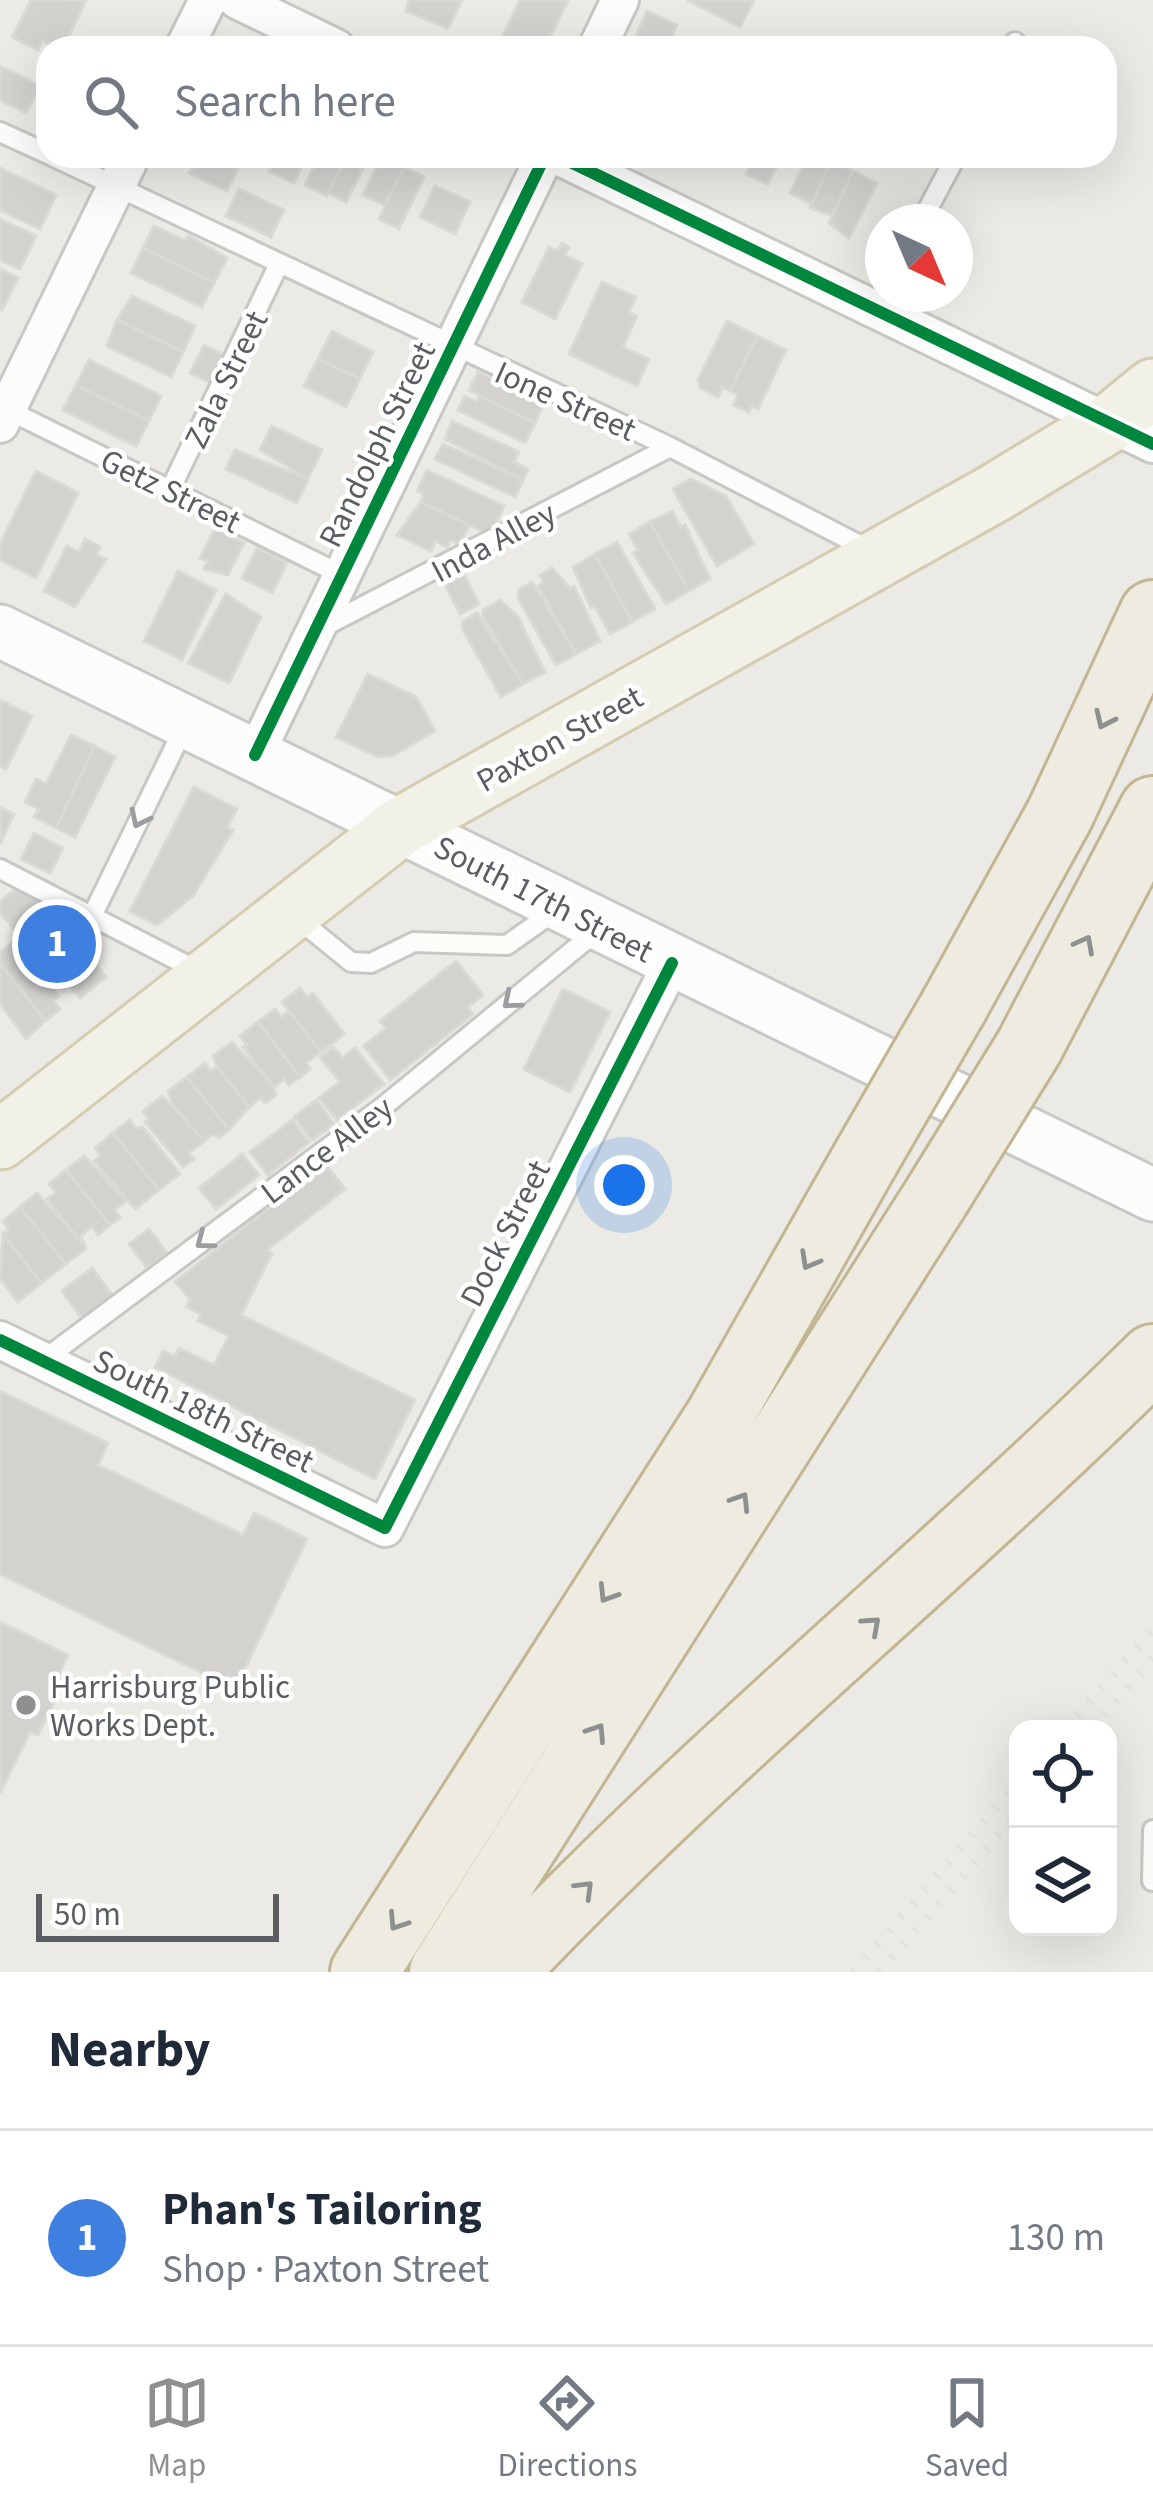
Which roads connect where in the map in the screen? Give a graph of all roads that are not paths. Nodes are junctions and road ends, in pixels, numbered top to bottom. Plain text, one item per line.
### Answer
1 (208, 0) edge
2 (237, 0) edge
3 (620, 0) edge
4 (190, 36) edge
5 (311, 36) edge
6 (603, 36) edge
7 (0, 132) edge
8 (36, 149) edge
9 (538, 168) edge
10 (584, 168) edge
11 (950, 168) edge
12 (124, 171) edge
13 (931, 204) edge
14 (278, 266) junction
15 (865, 295) edge
16 (902, 312) edge
17 (452, 348) junction
18 (2, 413) edge
19 (1139, 418) edge
20 (670, 447) junction
21 (170, 490) junction
22 (883, 557) junction
23 (342, 575) junction
24 (1153, 614) edge
25 (315, 631) junction
26 (0, 632) edge
27 (187, 722) junction
28 (255, 755) junction
29 (1153, 810) edge
30 (400, 826) junction
31 (0, 869) edge
32 (288, 911) junction
33 (92, 916) junction
34 (581, 916) junction
35 (672, 963) junction
36 (206, 975) junction
37 (5, 1129) edge
38 (1153, 1195) edge
39 (1153, 1312) edge
40 (0, 1340) edge
41 (1153, 1358) edge
42 (42, 1360) junction
43 (1010, 1499) junction
44 (385, 1528) joint
45 (1153, 1830) edge
46 (1152, 1881) edge
47 (364, 1972) edge
48 (443, 1972) edge
49 (503, 1972) edge

1 - 4 street
2 - 5 street
3 - 6 street
7 - 8 lane, Ione Street
9 - 17 street, Randolph Street
10 - 15 street
11 - 13 lane
12 - 14 lane, Ione Street
12 - 18 street
14 - 17 lane, Ione Street
14 - 21 lane, Zala Street
16 - 19 street
17 - 20 lane, Ione Street
17 - 23 street, Randolph Street
18 - 21 lane, Getz Street
19 - 22 main road, Paxton Street
20 - 22 lane, Ione Street
20 - 25 lane, Inda Alley
21 - 23 lane, Getz Street
22 - 30 main road, Paxton Street
23 - 25 street, Randolph Street
24 -> 47 highway, bridge
25 - 28 street, Randolph Street
26 - 27 main road, South 17th Street
27 - 28 main road, South 17th Street
27 -> 33 lane
28 - 30 main road, South 17th Street
48 -> 29 highway, bridge
30 - 32 main road, Paxton Street
30 - 34 main road, South 17th Street
31 - 33 lane
32 - 34 lane
32 - 36 main road, Paxton Street
33 - 36 lane
34 - 35 main road, South 17th Street
34 -> 42 lane, Lance Alley
35 - 38 main road, South 17th Street
35 - 44 street, Dock Street
36 - 37 main road, Paxton Street
39 - 43 highway
40 - 42 street, South 18th Street
41 - 43 highway
42 - 44 street, South 18th Street
49 -> 43 highway
45 - 46 lane

